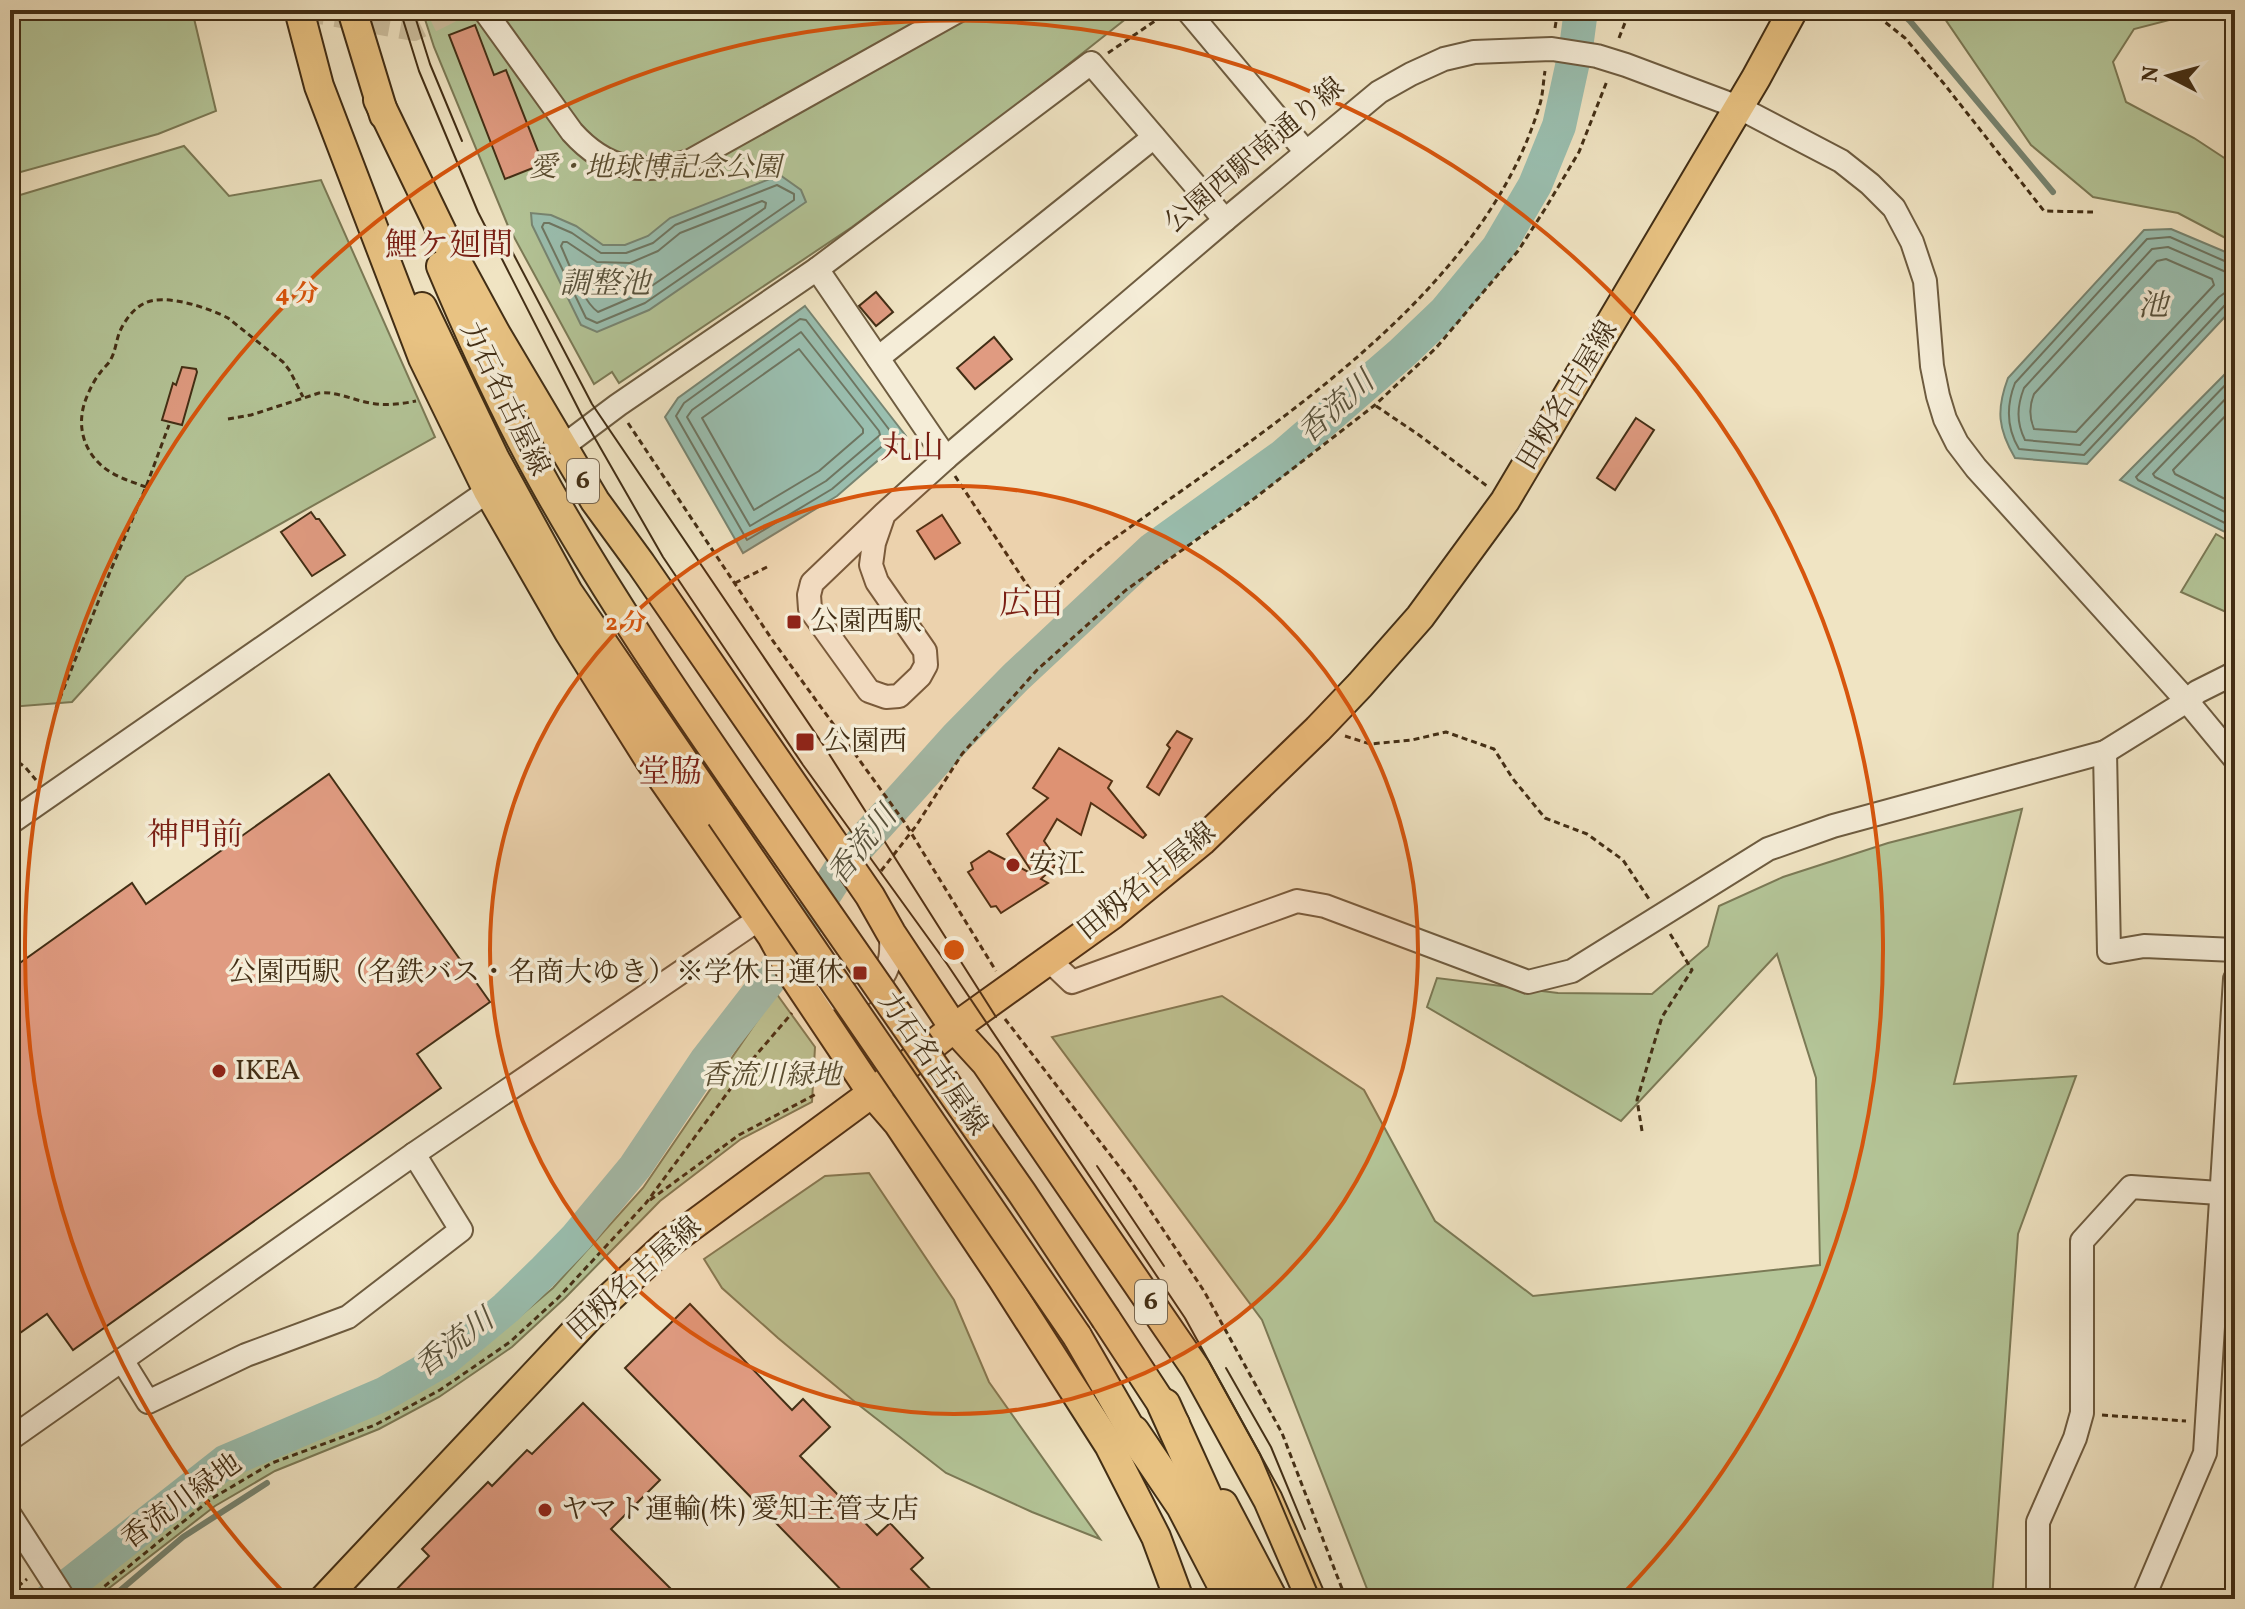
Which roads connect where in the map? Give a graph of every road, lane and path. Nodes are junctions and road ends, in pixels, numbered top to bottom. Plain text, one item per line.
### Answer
1 (299, 10) edge
2 (314, 10) edge
3 (352, 10) edge
4 (484, 10) edge
5 (960, 10) edge
6 (1171, 10) edge
7 (1187, 10) edge
8 (1558, 10) edge
9 (1630, 10) edge
10 (1793, 10) edge
11 (1870, 10) edge
12 (1619, 38) dead end
13 (1551, 48) junction
14 (1091, 63) junction
15 (1609, 76) dead end
16 (378, 100) junction
17 (1738, 107) junction
18 (1154, 137) junction
19 (1306, 152) junction
20 (2093, 212) dead end
21 (1225, 220) junction
22 (817, 269) junction
23 (878, 358) junction
24 (303, 397) junction
25 (416, 401) dead end
26 (618, 405) junction
27 (1375, 405) junction
28 (228, 419) dead end
29 (169, 425) dead end
30 (562, 447) junction
31 (950, 465) junction
32 (146, 487) junction
33 (488, 491) junction
34 (1505, 501) junction
35 (884, 514) junction
36 (767, 567) dead end
37 (828, 570) junction
38 (877, 582) junction
39 (735, 583) junction
40 (2235, 673) edge
41 (2187, 701) junction
42 (56, 708) dead end
43 (1318, 729) junction
44 (875, 737) dead end
45 (854, 752) junction
46 (2105, 752) junction
47 (10, 756) edge
48 (2235, 759) edge
49 (46, 798) junction
50 (10, 823) edge
51 (911, 833) junction
52 (866, 891) junction
53 (1659, 915) junction
54 (765, 927) junction
55 (891, 933) junction
56 (2235, 950) edge
57 (1049, 960) junction
58 (996, 971) dead end
59 (2235, 979) edge
60 (799, 993) junction
61 (993, 1000) junction
62 (954, 1028) junction
63 (818, 1093) dead end
64 (872, 1093) junction
65 (1642, 1131) dead end
66 (414, 1154) junction
67 (2228, 1193) edge
68 (646, 1203) junction
69 (122, 1360) junction
70 (1164, 1405) junction
71 (2082, 1413) junction
72 (2207, 1423) junction
73 (2235, 1424) edge
74 (1133, 1432) junction
75 (10, 1439) edge
76 (10, 1515) edge
77 (64, 1599) edge
78 (89, 1599) edge
79 (324, 1599) edge
80 (1179, 1599) edge
81 (1217, 1599) edge
82 (1230, 1599) edge
83 (1252, 1599) edge
84 (1273, 1599) edge
85 (1311, 1599) edge
86 (1346, 1599) edge
87 (2038, 1599) edge
88 (2143, 1599) edge

1 - 33 main road
2 - 74 main road, 力石名古屋線 / 6, bridge
3 - 16 main road, 力石名古屋線 / 6
4 - 5 street
6 - 14 path
7 - 19 street
8 - 13 path
9 - 12 path
10 - 17 main road, 田籾名古屋線
11 - 20 path
13 - 17 street, 公園西駅南通り線
13 - 19 street, 公園西駅南通り線
13 - 31 path
14 - 18 street
14 - 22 street
15 - 27 path
16 - 30 main road, 6
16 - 70 main road, 力石名古屋線 / 6, bridge
17 - 34 main road, 田籾名古屋線
17 - 41 street, 公園西駅南通り線
18 - 21 street
18 - 23 street
19 - 21 street, 公園西駅南通り線
21 - 31 street, 公園西駅南通り線
22 - 23 street
22 - 26 street
23 - 31 street
24 - 25 path
24 - 28 path
24 - 32 path
26 - 30 street
26 - 39 path
27 - 34 path
27 - 51 path
29 - 32 path
30 - 52 main road, 6
31 - 35 street, 公園西駅南通り線
32 - 42 path
33 - 49 street
33 - 54 main road
34 - 43 main road, 田籾名古屋線
35 - 37 street, 公園西駅南通り線
35 - 38 street
36 - 39 path
37 - 38 street
37 - 38 street, 公園西駅南通り線
39 - 45 path
40 - 41 street
41 - 46 street
41 - 48 street, 公園西駅南通り線
43 - 53 path
43 - 57 main road, 田籾名古屋線
44 - 45 path
45 - 51 path
46 - 53 street
46 - 56 street
47 - 49 path
49 - 50 street
51 - 52 path
51 - 58 path
52 - 55 main road, 6
53 - 57 street
53 - 65 path
54 - 60 main road
54 - 66 street
55 - 60 street
55 - 62 main road, 6
57 - 61 main road, 田籾名古屋線
59 - 67 street
60 - 64 main road
60 - 68 path, 香流川緑地
61 - 62 main road, 田籾名古屋線
61 - 86 path
62 - 64 main road, 田籾名古屋線
62 - 85 main road, 6
63 - 68 path
64 - 79 main road, 田籾名古屋線
64 - 80 main road
66 - 69 street
66 - 69 street
67 - 71 street
67 - 72 street
68 - 78 path, 香流川緑地
69 - 75 street
70 - 83 highway
70 - 84 main road, 力石名古屋線 / 6
71 - 72 path
71 - 87 street
72 - 73 path
72 - 88 street
74 - 81 main road, 力石名古屋線 / 6
74 - 82 highway
76 - 77 street

